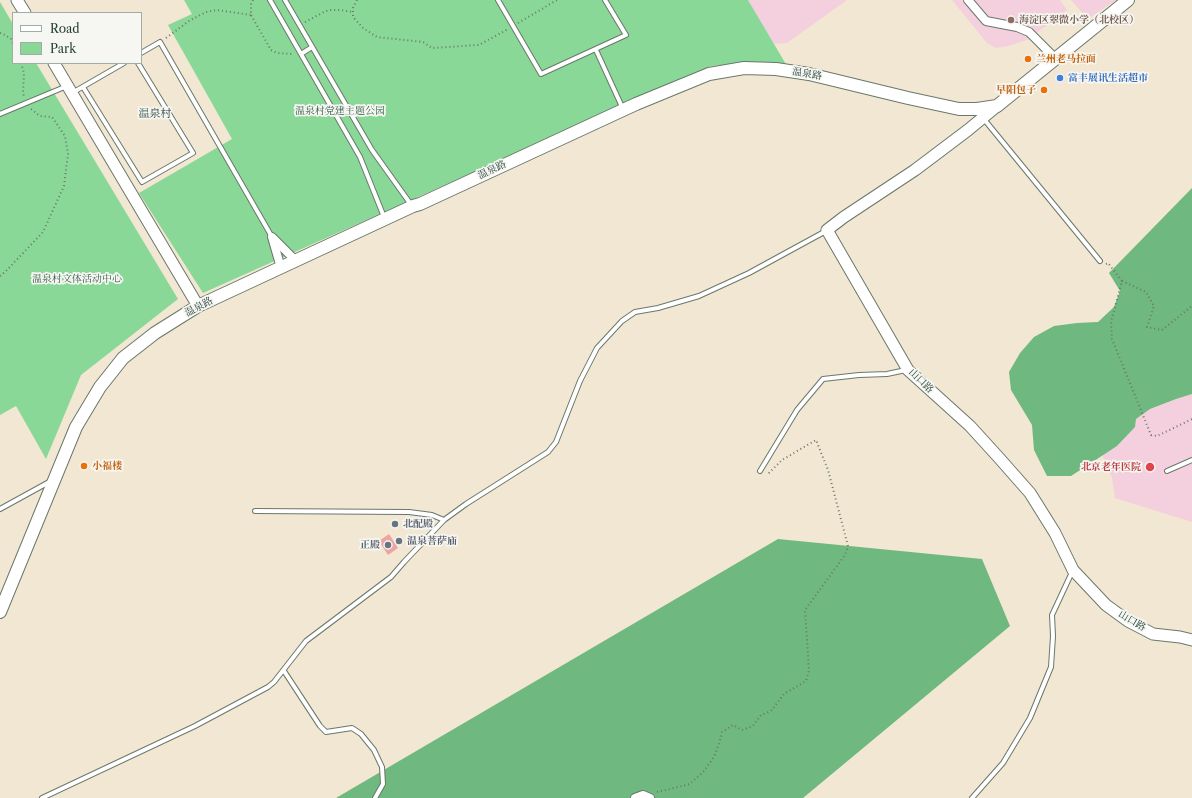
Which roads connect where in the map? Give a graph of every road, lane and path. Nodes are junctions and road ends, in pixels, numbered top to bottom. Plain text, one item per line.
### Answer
1 (17, 0) edge
2 (253, 0) edge
3 (270, 0) edge
4 (285, 0) edge
5 (357, 0) edge
6 (498, 0) edge
7 (557, 0) edge
8 (605, 0) edge
9 (968, 0) edge
10 (1128, 0) edge
11 (24, 12) edge
12 (353, 12) junction
13 (251, 15) junction
14 (300, 26) junction
15 (513, 26) junction
16 (0, 33) edge
17 (12, 42) edge
18 (160, 42) junction
19 (312, 47) junction
20 (596, 50) junction
21 (142, 52) edge
22 (300, 54) junction
23 (1056, 59) junction
24 (21, 64) edge
25 (55, 64) edge
26 (122, 64) edge
27 (139, 64) edge
28 (83, 87) junction
29 (70, 90) junction
30 (26, 104) junction
31 (996, 106) junction
32 (623, 110) junction
33 (0, 114) edge
34 (983, 118) junction
35 (413, 206) junction
36 (385, 219) junction
37 (827, 230) junction
38 (272, 237) junction
39 (296, 261) junction
40 (1100, 261) joint
41 (281, 268) junction
42 (0, 276) edge
43 (1122, 281) junction
44 (198, 306) junction
45 (1192, 306) edge
46 (908, 370) junction
47 (1192, 419) edge
48 (1192, 460) edge
49 (760, 471) joint
50 (1167, 472) dead end
51 (54, 480) junction
52 (0, 509) edge
53 (255, 511) dead end
54 (444, 520) junction
55 (1073, 570) junction
56 (0, 612) edge
57 (1192, 640) edge
58 (284, 671) junction
59 (646, 797) edge
60 (42, 798) edge
61 (375, 798) edge
62 (634, 798) edge
63 (972, 798) edge

1 - 11 street
2 - 13 path
3 - 22 lane
4 - 14 lane
5 - 12 path
6 - 15 lane
7 - 15 path
8 - 20 lane
9 - 23 street
10 - 23 main road, 温泉路
12 - 14 path
12 - 15 path
13 - 18 path
13 - 22 path
14 - 19 lane
15 - 20 lane
16 - 17 path
18 - 21 lane
18 - 38 lane
19 - 22 lane
19 - 35 lane
20 - 32 lane
22 - 36 lane
23 - 31 main road, 温泉路
24 - 30 path
25 - 29 street
26 - 28 lane
27 - 28 lane
28 - 29 lane
29 - 30 lane
29 - 44 street
30 - 33 lane
30 - 42 path
31 - 32 main road, 温泉路
31 - 34 street
32 - 35 main road, 温泉路
34 - 37 street
34 - 40 lane
35 - 36 main road, 温泉路
36 - 39 main road, 温泉路
37 - 46 street, 山口路
37 - 54 lane
38 - 39 street
38 - 41 street
39 - 41 main road, 温泉路
40 - 43 path
41 - 44 main road, 温泉路
43 - 45 path
43 - 47 path
44 - 51 main road, 温泉路
46 - 49 lane
46 - 55 street, 山口路
48 - 50 lane
49 - 59 path
51 - 52 lane
51 - 56 main road, 温泉路
53 - 54 lane
54 - 58 lane
55 - 57 street, 山口路
55 - 63 lane
58 - 60 lane
58 - 61 lane
59 - 62 street

